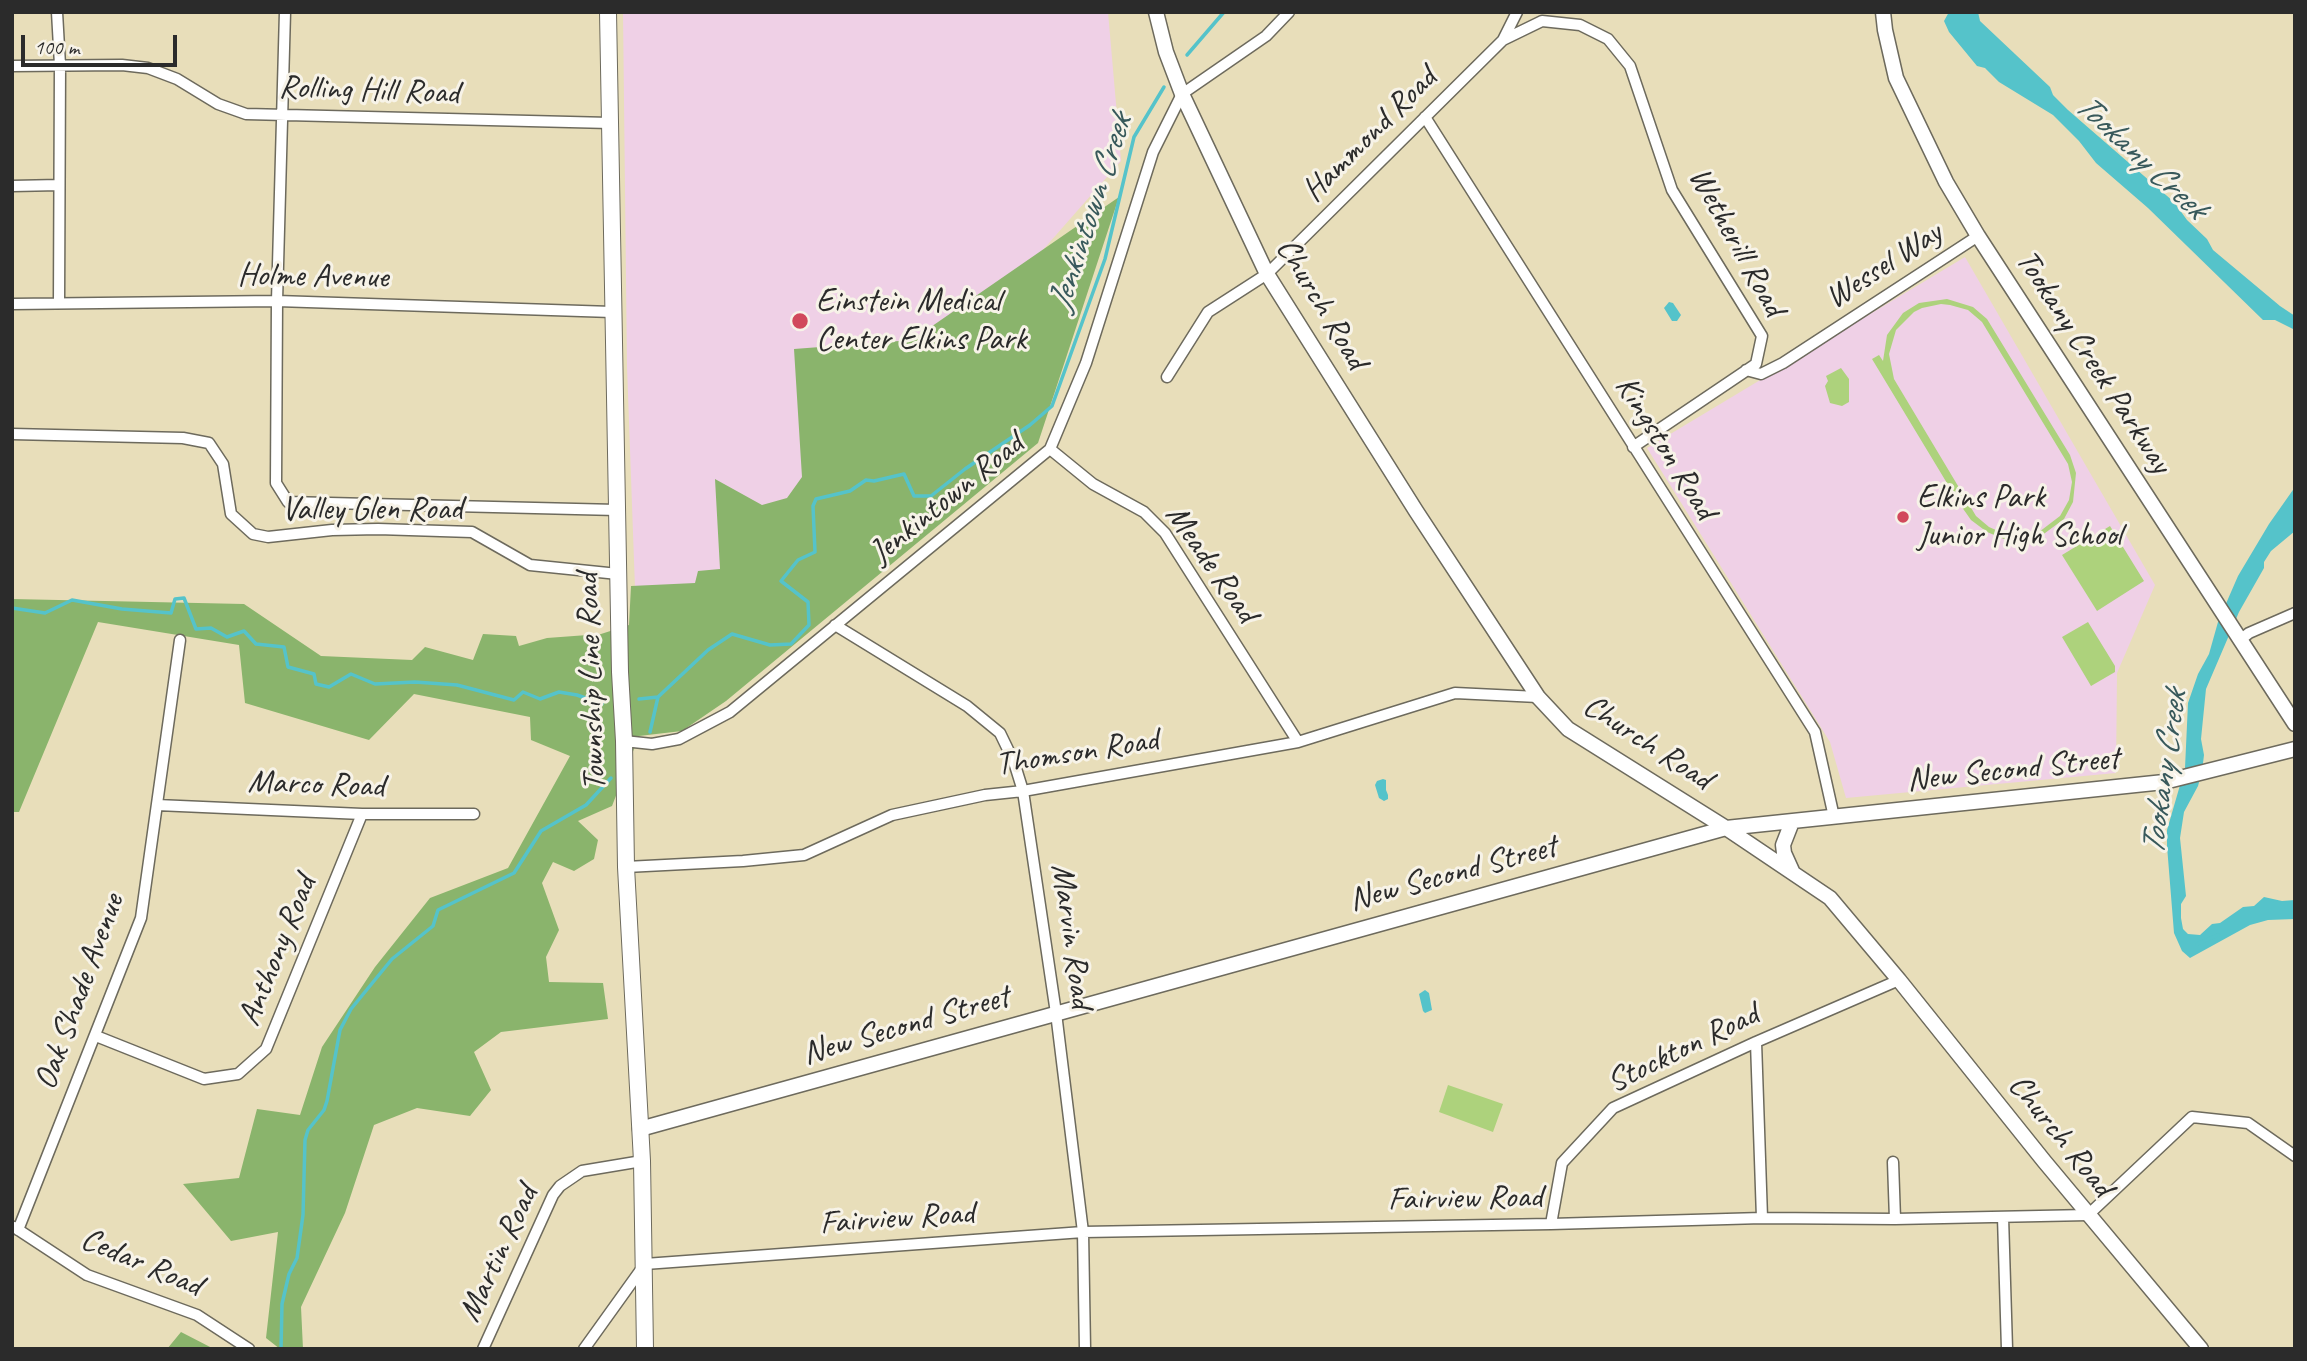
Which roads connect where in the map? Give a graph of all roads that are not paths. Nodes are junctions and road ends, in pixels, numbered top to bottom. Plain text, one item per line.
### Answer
1 (57, 12) edge
2 (285, 12) edge
3 (608, 12) edge
4 (1156, 12) edge
5 (1289, 12) edge
6 (1517, 12) edge
7 (1883, 12) edge
8 (1503, 40) junction
9 (60, 65) junction
10 (12, 66) edge
11 (1182, 94) junction
12 (283, 116) junction
13 (1425, 117) junction
14 (610, 123) junction
15 (59, 185) junction
16 (12, 186) edge
17 (1978, 236) junction
18 (1267, 274) junction
19 (277, 301) junction
20 (59, 303) junction
21 (12, 304) edge
22 (612, 312) junction
23 (1746, 370) junction
24 (1167, 377) dead end
25 (12, 434) edge
26 (1633, 447) junction
27 (1050, 449) junction
28 (617, 510) junction
29 (618, 574) junction
30 (2295, 613) edge
31 (835, 625) junction
32 (2238, 637) junction
33 (180, 640) dead end
34 (1538, 697) junction
35 (2295, 724) edge
36 (624, 741) junction
37 (1298, 742) junction
38 (2295, 748) edge
39 (1023, 791) junction
40 (157, 805) junction
41 (362, 814) junction
42 (474, 814) dead end
43 (1834, 817) junction
44 (1792, 822) junction
45 (1726, 828) junction
46 (626, 867) junction
47 (1794, 873) junction
48 (1899, 980) junction
49 (1056, 1013) junction
50 (96, 1036) junction
51 (1756, 1042) junction
52 (640, 1129) junction
53 (2295, 1156) edge
54 (642, 1161) junction
55 (1893, 1162) dead end
56 (2088, 1215) junction
57 (2003, 1217) junction
58 (1762, 1218) junction
59 (1895, 1219) junction
60 (1551, 1224) junction
61 (15, 1227) edge
62 (1083, 1232) junction
63 (645, 1264) junction
64 (249, 1349) edge
65 (483, 1349) edge
66 (584, 1349) edge
67 (645, 1349) edge
68 (1085, 1349) edge
69 (2007, 1349) edge
70 (2201, 1349) edge

1 - 9 street
2 - 12 street
3 - 14 main road, Township Line Road
4 - 11 street, Church Road
5 - 11 street, Jenkintown Road
6 - 8 street, Hammond Road
7 - 17 street, Tookany Creek Parkway
8 - 13 street, Hammond Road
8 - 23 street, Wetherill Road
9 - 10 street, Rolling Hill Road
9 - 12 street, Rolling Hill Road
9 - 15 street
11 - 18 street, Church Road
11 - 27 street, Jenkintown Road
12 - 14 street, Rolling Hill Road
12 - 19 street
13 - 18 street, Hammond Road
13 - 26 street, Kingston Road
14 - 22 main road, Township Line Road
15 - 16 street
15 - 20 street
17 - 23 street, Wessel Way
17 - 32 street, Tookany Creek Parkway
18 - 24 street, Hammond Road
18 - 34 street, Church Road
19 - 20 street, Holme Avenue
19 - 22 street, Holme Avenue
19 - 28 street
20 - 21 street, Holme Avenue
22 - 28 main road, Township Line Road
23 - 26 street, Wetherill Road
25 - 29 street, Valley Glen Road
26 - 43 street, Kingston Road
27 - 31 street, Jenkintown Road
27 - 37 street, Meade Road
28 - 29 main road, Township Line Road
29 - 36 main road, Township Line Road
30 - 32 street
31 - 36 street, Jenkintown Road
31 - 39 street, Marvin Road
32 - 35 street, Tookany Creek Parkway
33 - 40 street, Oak Shade Avenue
34 - 37 street, Thomson Road
34 - 45 street, Church Road
36 - 46 main road, Township Line Road
37 - 39 street, Thomson Road
38 - 43 street, New Second Street
39 - 46 street, Thomson Road
39 - 49 street, Marvin Road
40 - 41 street, Marco Road
40 - 50 street, Oak Shade Avenue
41 - 42 street, Marco Road
41 - 50 street, Anthony Road
43 - 44 street, New Second Street
44 - 45 street, New Second Street
44 - 47 street
45 - 47 street, Church Road
45 - 49 street, New Second Street
46 - 52 main road, Township Line Road
47 - 48 street, Church Road
48 - 51 street, Stockton Road
48 - 56 street, Church Road
49 - 52 street, New Second Street
49 - 62 street, Marvin Road
50 - 61 street, Oak Shade Avenue
51 - 58 street
51 - 60 street, Stockton Road
52 - 54 main road, Township Line Road
53 - 56 street
54 - 63 main road, Township Line Road
54 - 65 street, Martin Road
55 - 59 street
56 - 57 street, Fairview Road
56 - 70 street, Church Road
57 - 59 street, Fairview Road
57 - 69 street
58 - 59 street, Fairview Road
58 - 60 street, Fairview Road
60 - 62 street, Fairview Road
61 - 64 street, Cedar Road
62 - 63 street, Fairview Road
62 - 68 street, Marvin Road
63 - 66 street
63 - 67 main road, Township Line Road

